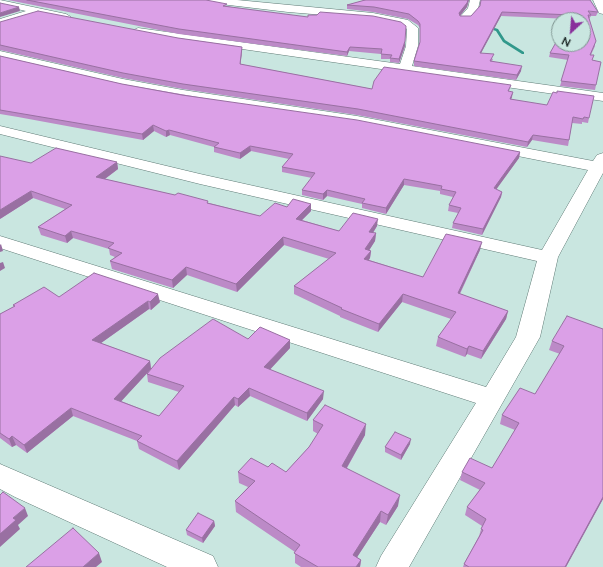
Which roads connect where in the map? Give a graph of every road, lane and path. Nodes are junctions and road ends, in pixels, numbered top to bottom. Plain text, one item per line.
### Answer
1 (212, 0) edge
2 (474, 0) edge
3 (0, 2) edge
4 (37, 10) junction
5 (465, 17) edge
6 (76, 19) edge
7 (0, 22) edge
8 (128, 29) edge
9 (0, 55) edge
10 (405, 69) junction
11 (603, 97) edge
12 (0, 130) edge
13 (601, 162) edge
14 (0, 242) edge
15 (548, 257) junction
16 (491, 398) junction
17 (0, 476) edge
18 (202, 567) edge
19 (392, 567) edge

1 - 10 street
2 - 5 street
3 - 4 street
4 - 6 street
4 - 7 street
8 - 10 street
9 - 13 street
10 - 11 street
12 - 15 street
13 - 15 street
14 - 16 street
15 - 16 street
16 - 19 street
17 - 18 street

